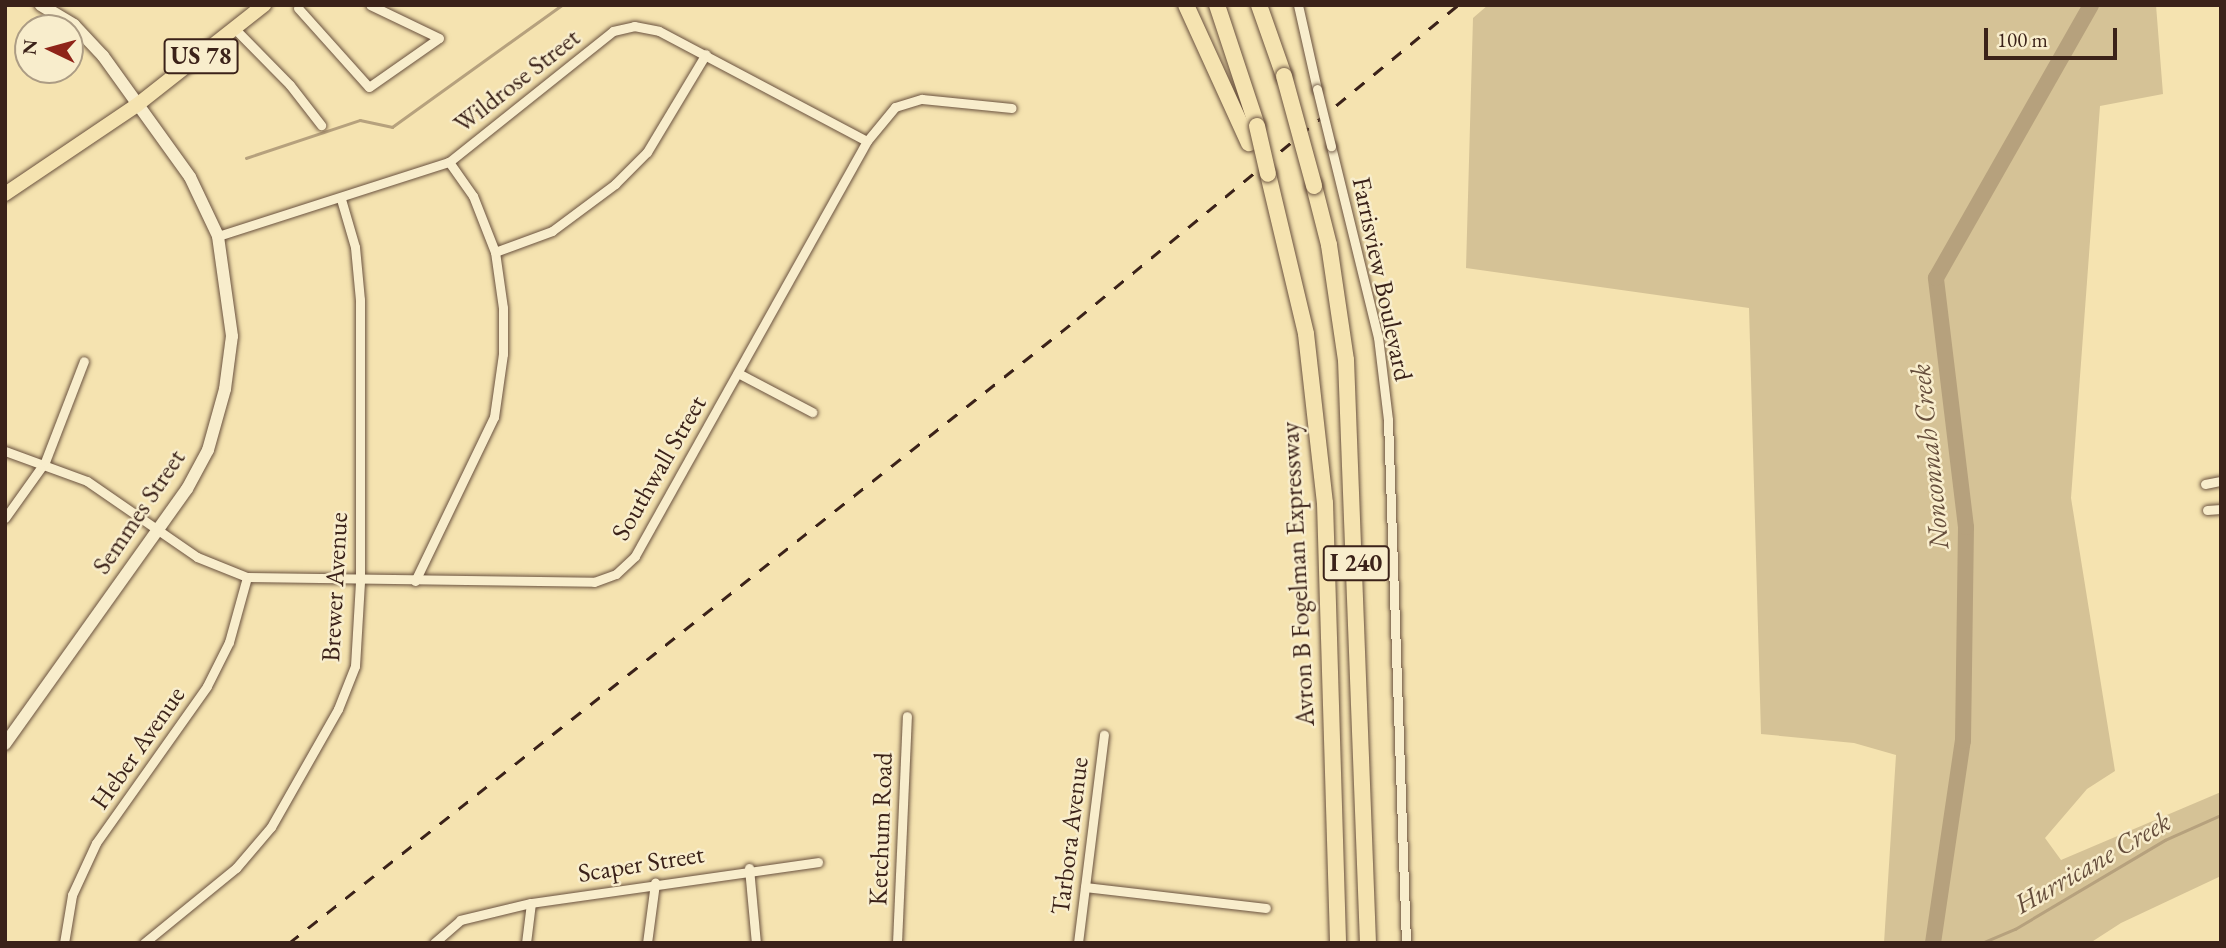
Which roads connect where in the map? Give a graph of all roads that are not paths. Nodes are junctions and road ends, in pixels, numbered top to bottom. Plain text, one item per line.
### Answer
1 (41, 5) edge
2 (264, 5) edge
3 (370, 5) edge
4 (1186, 5) edge
5 (1217, 5) edge
6 (1259, 5) edge
7 (1271, 5) edge
8 (1298, 5) edge
9 (298, 8) dead end
10 (234, 29) junction
11 (706, 54) junction
12 (1282, 70) junction
13 (137, 105) junction
14 (1012, 108) dead end
15 (321, 125) dead end
16 (867, 141) junction
17 (449, 162) junction
18 (1268, 174) junction
19 (5, 194) edge
20 (341, 199) junction
21 (218, 236) junction
22 (495, 252) junction
23 (84, 361) dead end
24 (738, 373) junction
25 (812, 412) dead end
26 (5, 452) edge
27 (45, 463) junction
28 (2221, 481) edge
29 (2205, 484) dead end
30 (2221, 509) edge
31 (2207, 510) dead end
32 (5, 518) edge
33 (157, 529) junction
34 (247, 577) junction
35 (360, 581) junction
36 (415, 581) junction
37 (907, 716) dead end
38 (1104, 735) dead end
39 (5, 744) edge
40 (818, 862) dead end
41 (749, 868) junction
42 (655, 883) junction
43 (1085, 887) junction
44 (531, 903) junction
45 (1266, 908) dead end
46 (64, 943) edge
47 (144, 943) edge
48 (434, 943) edge
49 (526, 943) edge
50 (647, 943) edge
51 (756, 943) edge
52 (897, 943) edge
53 (1078, 943) edge
54 (1338, 943) edge
55 (1368, 943) edge
56 (1406, 943) edge

1 - 13 main road, Semmes Street
2 - 10 main road, US 78
3 - 9 street
4 - 18 highway
5 - 18 highway, Avron B Fogelman Expressway / I 240, bridge
6 - 12 highway, I 240
7 - 12 highway
8 - 56 street, Farrisview Boulevard, bridge
10 - 13 main road, US 78
10 - 15 street
11 - 16 street, Wildrose Street
11 - 17 street, Wildrose Street
11 - 22 street
12 - 55 highway, I 240, bridge
13 - 19 main road, US 78
13 - 21 main road, Semmes Street
14 - 16 street, Southwall Street
16 - 24 street, Southwall Street
17 - 20 street, Wildrose Street
17 - 22 street
18 - 54 highway, Avron B Fogelman Expressway / I 240
20 - 21 street, Wildrose Street
20 - 35 street, Brewer Avenue
21 - 33 main road, Semmes Street
22 - 36 street
23 - 27 street
24 - 25 street
24 - 36 street, Southwall Street
26 - 27 street, Southwall Street
27 - 32 street
27 - 33 street, Southwall Street
28 - 29 street
30 - 31 street
33 - 34 street, Southwall Street
33 - 39 main road, Semmes Street
34 - 35 street, Southwall Street
34 - 46 street, Heber Avenue
35 - 36 street, Southwall Street
35 - 47 street, Brewer Avenue
37 - 52 street, Ketchum Road
38 - 43 street, Tarbora Avenue
40 - 41 street, Scaper Street
41 - 42 street, Scaper Street
41 - 51 street
42 - 44 street, Scaper Street
42 - 50 street
43 - 45 street
43 - 53 street, Tarbora Avenue
44 - 48 street, Scaper Street
44 - 49 street

